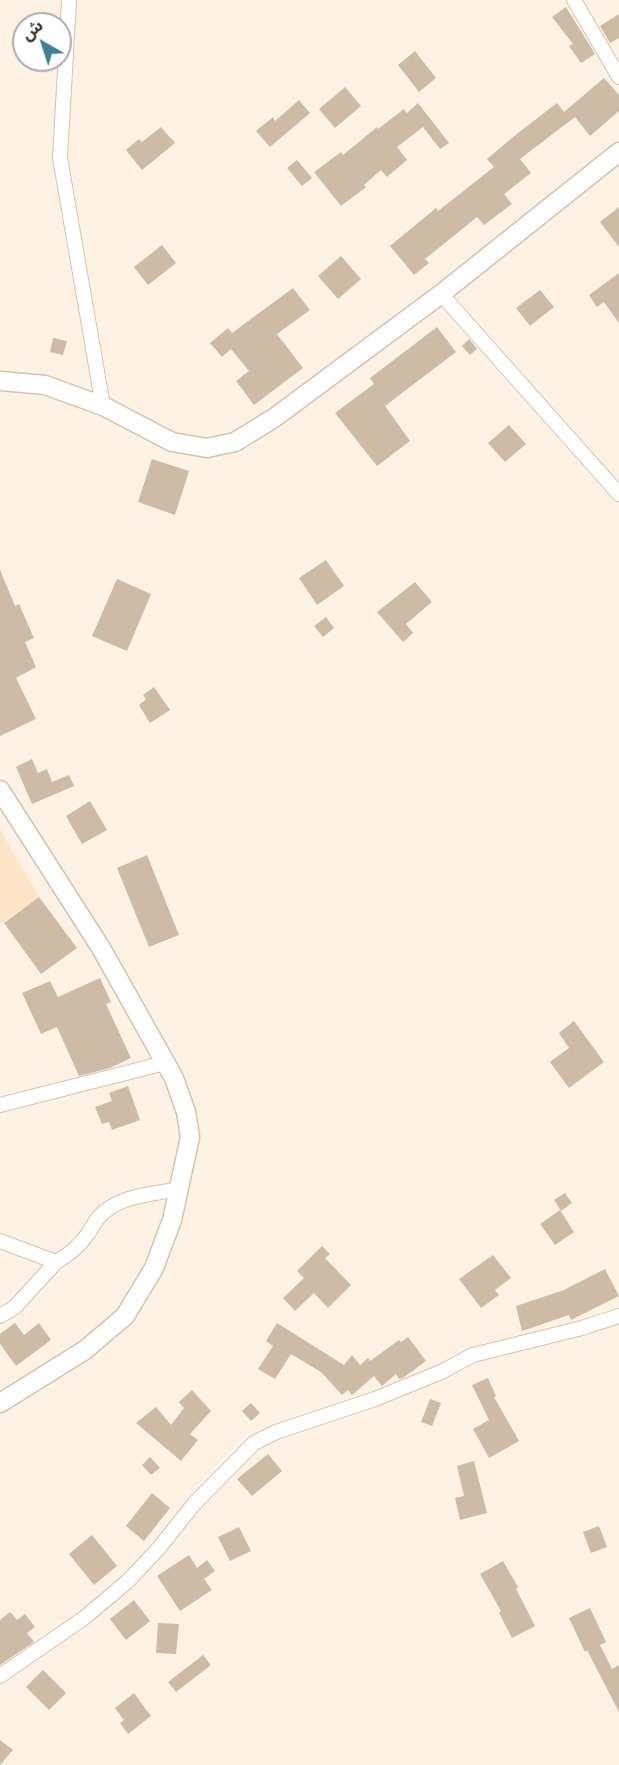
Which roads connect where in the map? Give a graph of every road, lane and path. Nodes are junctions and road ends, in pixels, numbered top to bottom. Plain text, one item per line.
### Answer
1 (69, 0) edge
2 (573, 0) edge
3 (619, 77) edge
4 (619, 152) edge
5 (441, 294) junction
6 (0, 381) edge
7 (103, 406) junction
8 (619, 494) edge
9 (0, 790) edge
10 (165, 1063) junction
11 (0, 1105) edge
12 (179, 1190) junction
13 (0, 1241) edge
14 (56, 1262) junction
15 (0, 1316) edge
16 (619, 1316) edge
17 (0, 1403) edge
18 (0, 1676) edge

1 - 7 street
2 - 3 street
4 - 5 main road
5 - 7 main road
5 - 8 street
6 - 7 main road
9 - 10 main road
10 - 11 street
10 - 12 main road
12 - 14 street
12 - 17 main road
13 - 14 street
14 - 15 street
16 - 18 street

